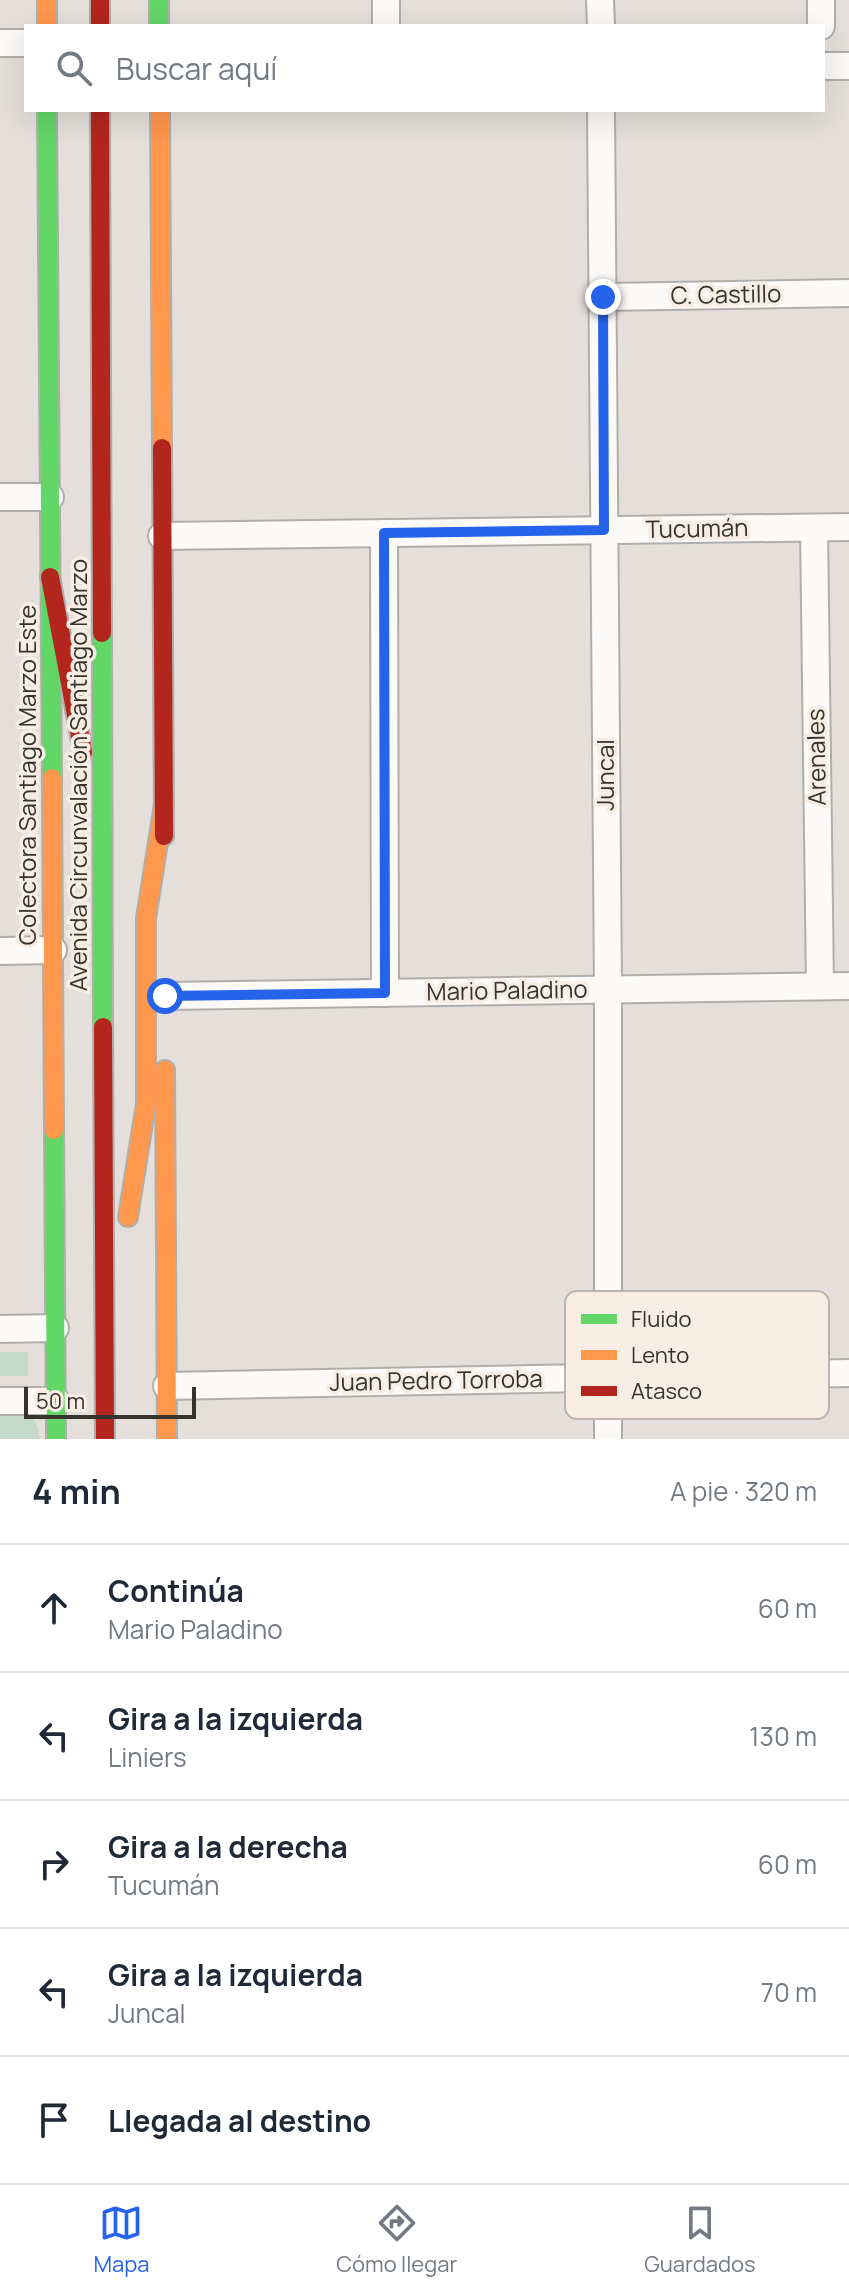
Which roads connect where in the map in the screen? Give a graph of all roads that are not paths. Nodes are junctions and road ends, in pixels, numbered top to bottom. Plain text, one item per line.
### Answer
1 (47, 0) edge
2 (100, 0) edge
3 (159, 0) edge
4 (386, 0) edge
5 (600, 0) edge
6 (821, 0) edge
7 (47, 24) edge
8 (100, 24) edge
9 (159, 24) edge
10 (386, 24) edge
11 (601, 24) edge
12 (821, 24) edge
13 (0, 43) edge
14 (24, 43) edge
15 (825, 66) edge
16 (849, 66) edge
17 (47, 112) edge
18 (100, 112) edge
19 (160, 112) edge
20 (601, 112) edge
21 (849, 293) edge
22 (603, 297) junction
23 (0, 497) edge
24 (50, 497) junction
25 (849, 527) edge
26 (814, 528) junction
27 (604, 530) junction
28 (384, 533) junction
29 (162, 536) junction
30 (50, 577) junction
31 (84, 796) dead end
32 (164, 805) junction
33 (164, 917) dead end
34 (53, 950) junction
35 (0, 951) edge
36 (85, 966) dead end
37 (820, 986) junction
38 (849, 986) edge
39 (608, 990) junction
40 (385, 993) junction
41 (165, 996) dead end
42 (165, 1059) dead end
43 (128, 1105) dead end
44 (104, 1134) junction
45 (608, 1291) edge
46 (55, 1328) junction
47 (0, 1329) edge
48 (829, 1373) edge
49 (849, 1373) edge
50 (565, 1379) edge
51 (167, 1386) junction
52 (0, 1401) edge
53 (56, 1401) junction
54 (56, 1439) edge
55 (105, 1439) edge
56 (167, 1439) edge

1 - 7 main road
2 - 8 main road
3 - 9 main road
4 - 10 street
5 - 11 street
6 - 12 street
13 - 14 street
15 - 16 street
17 - 24 main road, Colectora Santiago Marzo Este
18 - 44 main road, Avenida Circunvalación Santiago Marzo
19 - 29 main road
20 - 22 street, Juncal
21 - 22 street, C. Castillo
22 - 27 street, Juncal
23 - 24 street
24 - 30 main road, Colectora Santiago Marzo Este
25 - 26 street, Tucumán
26 - 27 street, Tucumán
26 - 37 street, Arenales
27 - 28 street, Tucumán
27 - 39 street, Juncal
28 - 29 street, Tucumán
28 - 40 street
29 - 32 main road
30 - 31 main road
30 - 34 main road, Colectora Santiago Marzo Este
32 - 33 main road
32 - 43 main road
34 - 35 street
34 - 46 main road, Colectora Santiago Marzo Este
36 - 44 main road
37 - 38 street, Mario Paladino
37 - 39 street, Mario Paladino
39 - 40 street, Mario Paladino
39 - 45 street, Juncal
40 - 41 street, Mario Paladino
42 - 51 main road
44 - 55 main road, Avenida Circunvalación Santiago Marzo
46 - 47 street
46 - 53 main road, Colectora Santiago Marzo Este
48 - 49 street, Juan Pedro Torroba
50 - 51 street, Juan Pedro Torroba
51 - 56 main road
52 - 53 street
53 - 54 main road, Colectora Santiago Marzo Este

